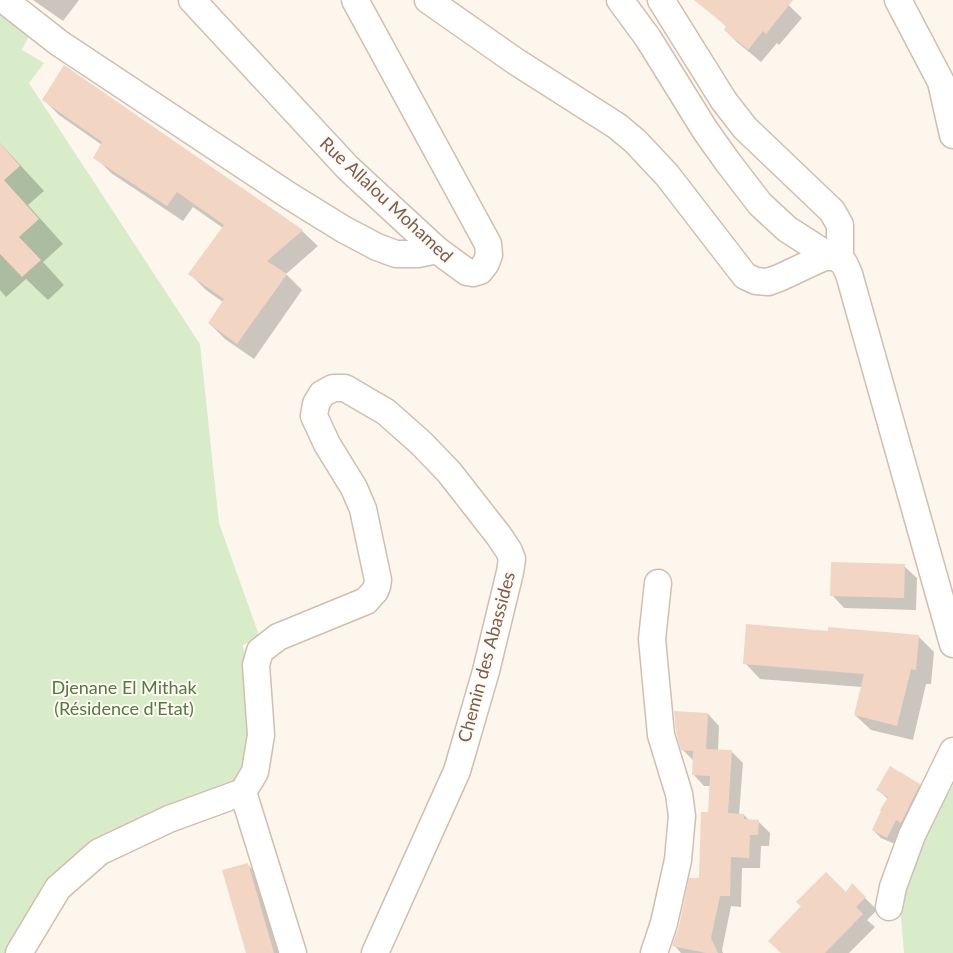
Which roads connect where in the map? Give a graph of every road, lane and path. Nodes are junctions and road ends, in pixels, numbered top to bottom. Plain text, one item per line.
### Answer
1 (4, 0) edge
2 (192, 0) edge
3 (355, 0) edge
4 (428, 0) edge
5 (620, 0) edge
6 (661, 0) edge
7 (898, 0) edge
8 (953, 136) edge
9 (437, 250) junction
10 (835, 258) junction
11 (658, 583) dead end
12 (953, 644) edge
13 (953, 751) edge
14 (243, 792) junction
15 (889, 907) dead end
16 (18, 953) edge
17 (293, 953) edge
18 (375, 953) edge
19 (654, 953) edge

1 - 9 street
2 - 9 street, Rue Allalou Mohamed
3 - 9 street, Rue Allalou Mohamed
4 - 10 street
5 - 10 street
6 - 10 street
7 - 8 street
10 - 12 street
11 - 19 street
13 - 15 street
14 - 16 street
14 - 17 street
14 - 18 street, Chemin des Abassides

